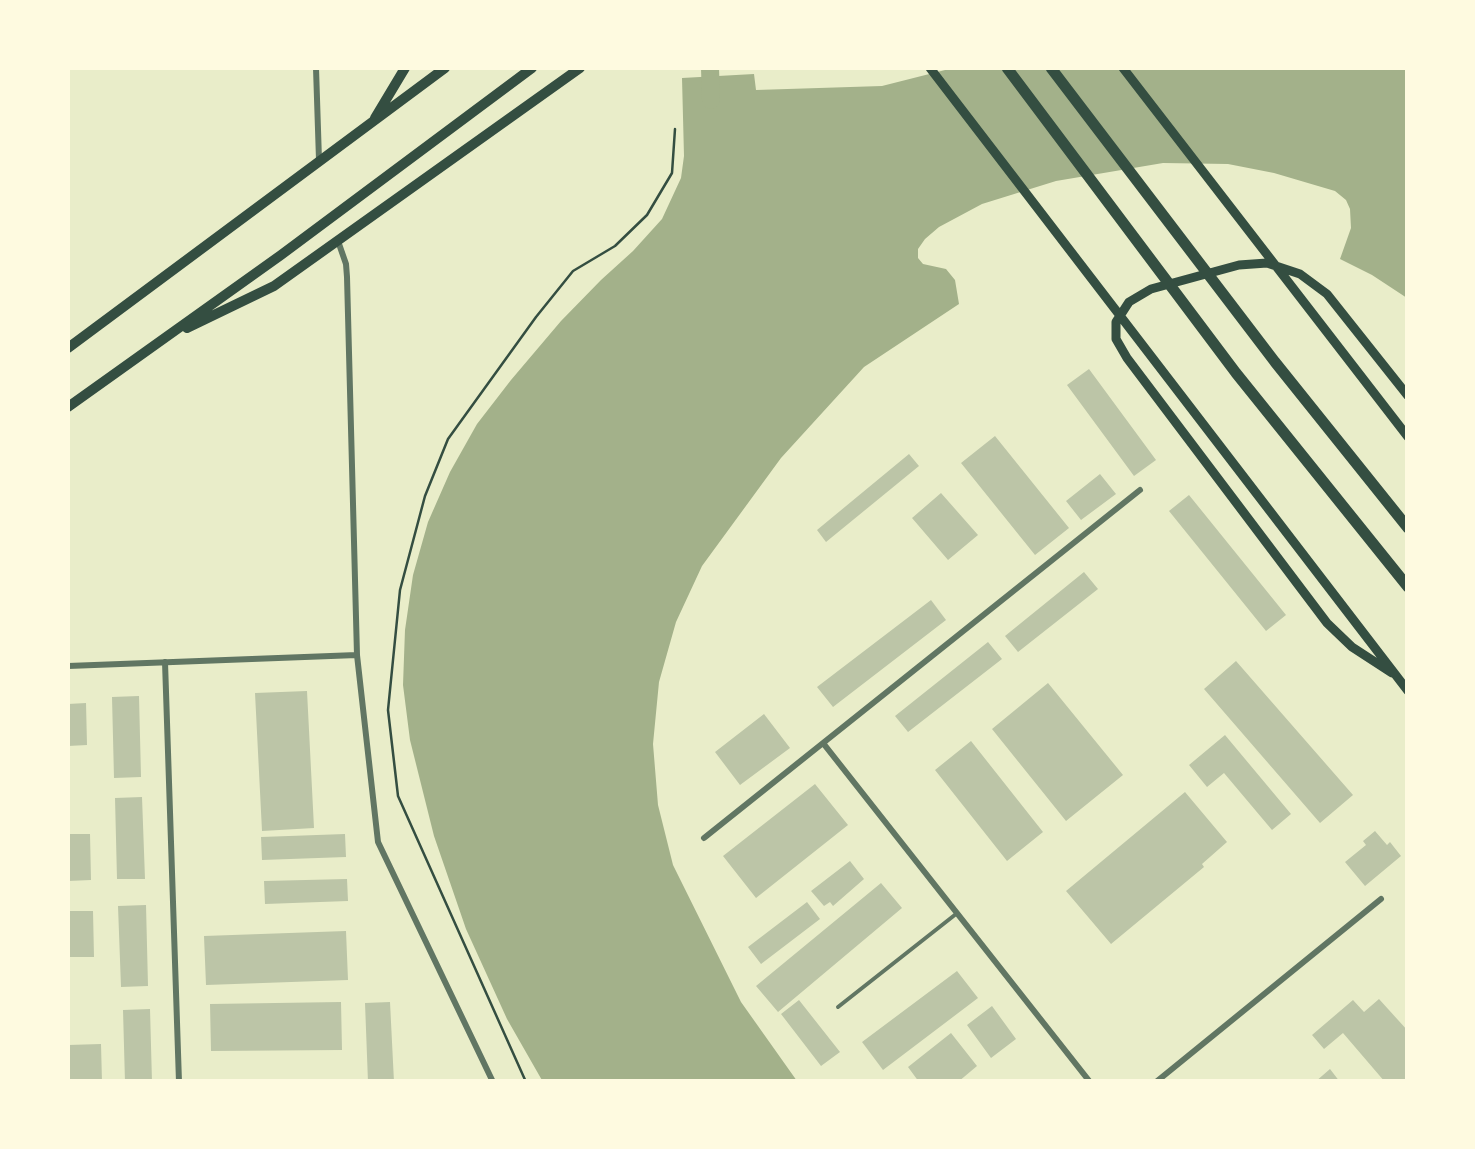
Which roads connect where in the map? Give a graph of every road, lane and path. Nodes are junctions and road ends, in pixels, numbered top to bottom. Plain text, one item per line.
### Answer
1 (316, 68) edge
2 (405, 68) edge
3 (445, 68) edge
4 (532, 68) edge
5 (580, 68) edge
6 (930, 68) edge
7 (1007, 68) edge
8 (1052, 68) edge
9 (1123, 68) edge
10 (373, 122) junction
11 (675, 130) dead end
12 (320, 161) junction
13 (338, 240) junction
14 (164, 339) junction
15 (68, 348) edge
16 (1408, 396) edge
17 (68, 407) edge
18 (1408, 437) edge
19 (1140, 490) dead end
20 (1408, 528) edge
21 (1408, 586) edge
22 (357, 656) junction
23 (165, 662) junction
24 (68, 666) edge
25 (1392, 673) junction
26 (1408, 691) edge
27 (824, 744) junction
28 (704, 838) dead end
29 (1380, 899) dead end
30 (957, 913) junction
31 (838, 1007) dead end
32 (179, 1082) edge
33 (493, 1082) edge
34 (526, 1082) edge
35 (1090, 1082) edge
36 (1156, 1082) edge

1 - 12 street
2 - 10 main road
3 - 10 main road
4 - 14 main road
5 - 13 main road
6 - 25 main road
7 - 21 highway
8 - 20 highway
9 - 18 main road
10 - 12 main road
11 - 34 path
12 - 15 main road
13 - 14 main road
13 - 22 street
14 - 17 main road
16 - 25 main road
19 - 27 street
22 - 23 street
22 - 33 street
23 - 24 street
23 - 32 street
25 - 26 main road
27 - 28 street
27 - 30 street
29 - 36 street
30 - 31 lane
30 - 35 street

